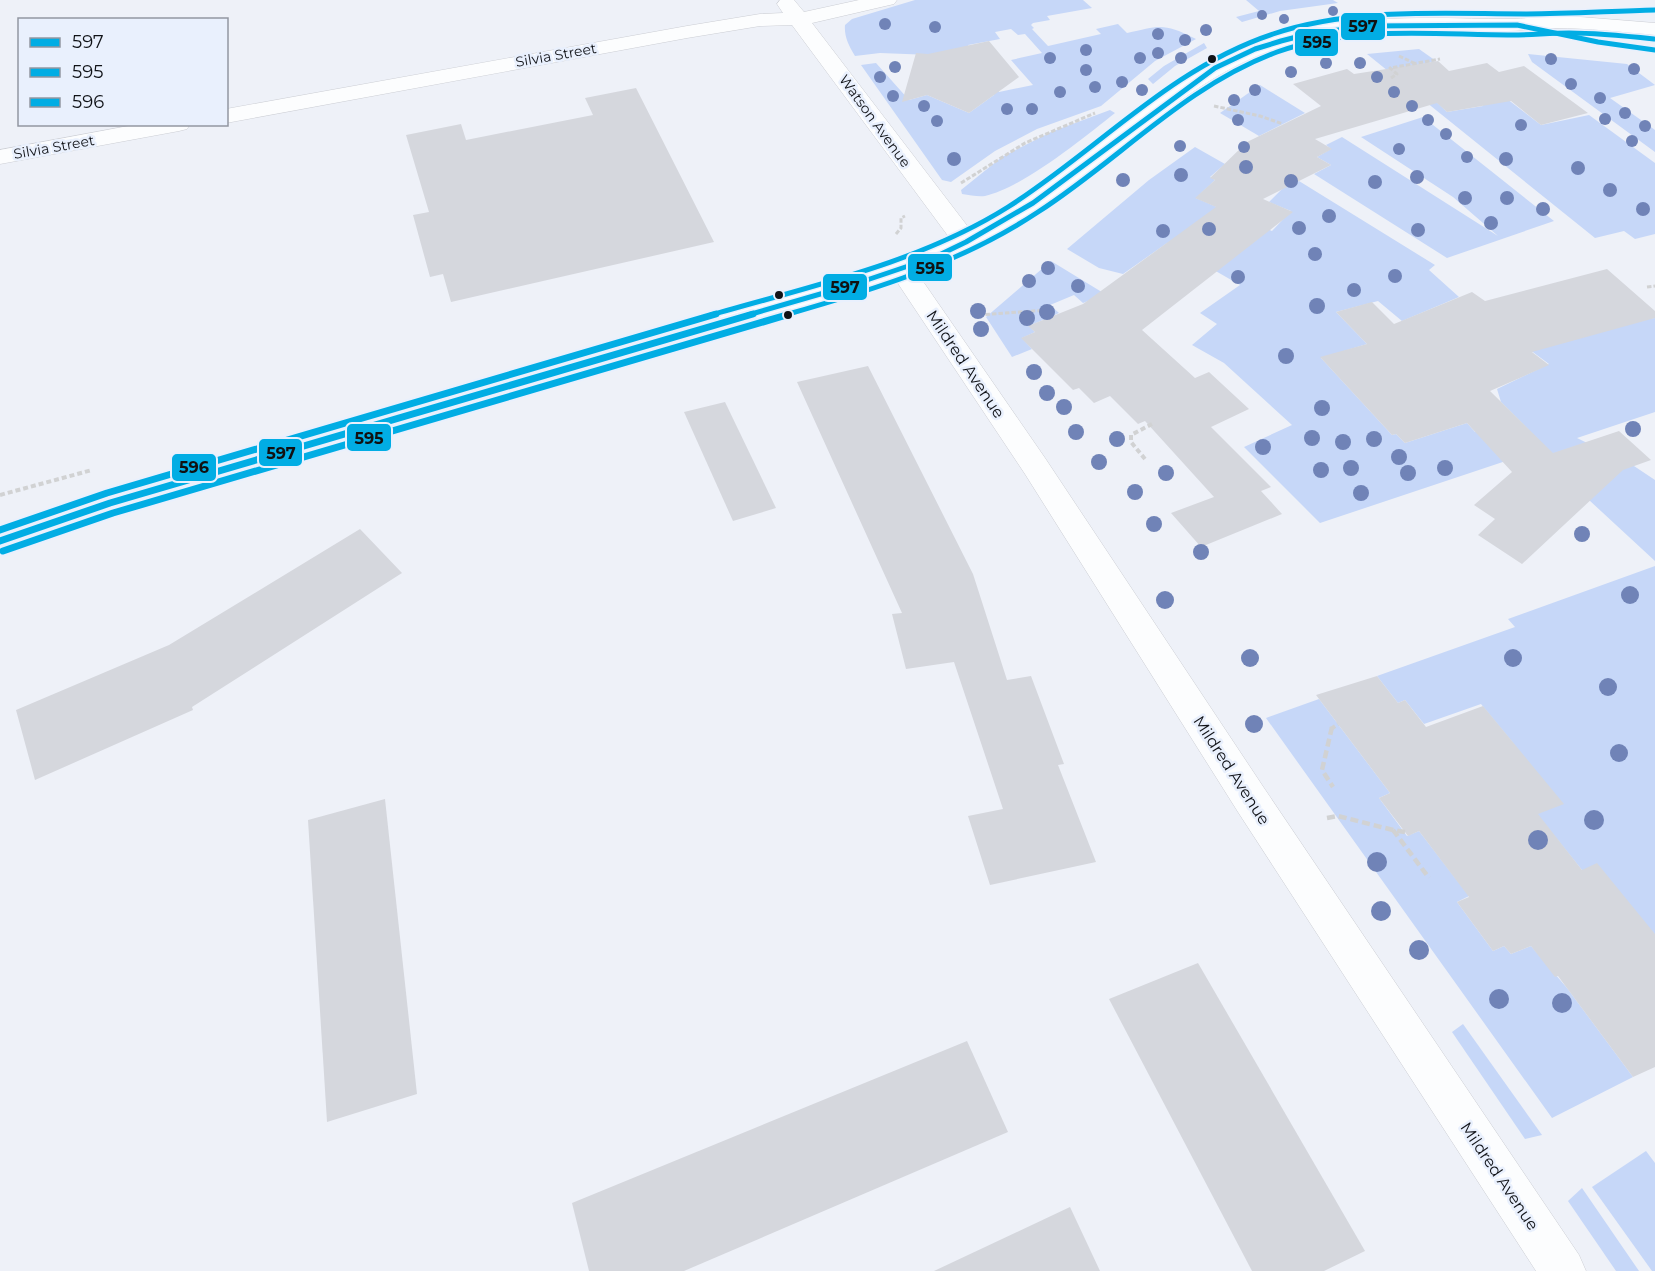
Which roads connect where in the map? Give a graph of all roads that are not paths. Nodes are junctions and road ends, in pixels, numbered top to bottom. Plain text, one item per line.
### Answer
1 (783, 0) edge
2 (887, 0) edge
3 (800, 19) junction
4 (1655, 20) edge
5 (1555, 22) junction
6 (1517, 25) junction
7 (1655, 29) edge
8 (1655, 50) edge
9 (228, 116) edge
10 (168, 126) edge
11 (0, 157) edge
12 (966, 242) junction
13 (902, 270) junction
14 (0, 541) edge
15 (1563, 1271) edge

1 - 3 street, Watson Avenue
2 - 3 street, Silvia Street
3 - 9 street, Silvia Street
3 - 12 street, Watson Avenue
4 - 5 street
5 - 6 street
5 - 7 street
6 - 8 street
6 - 12 street
10 - 11 street, Silvia Street
12 - 13 street
13 - 14 street
13 - 15 street, Mildred Avenue

